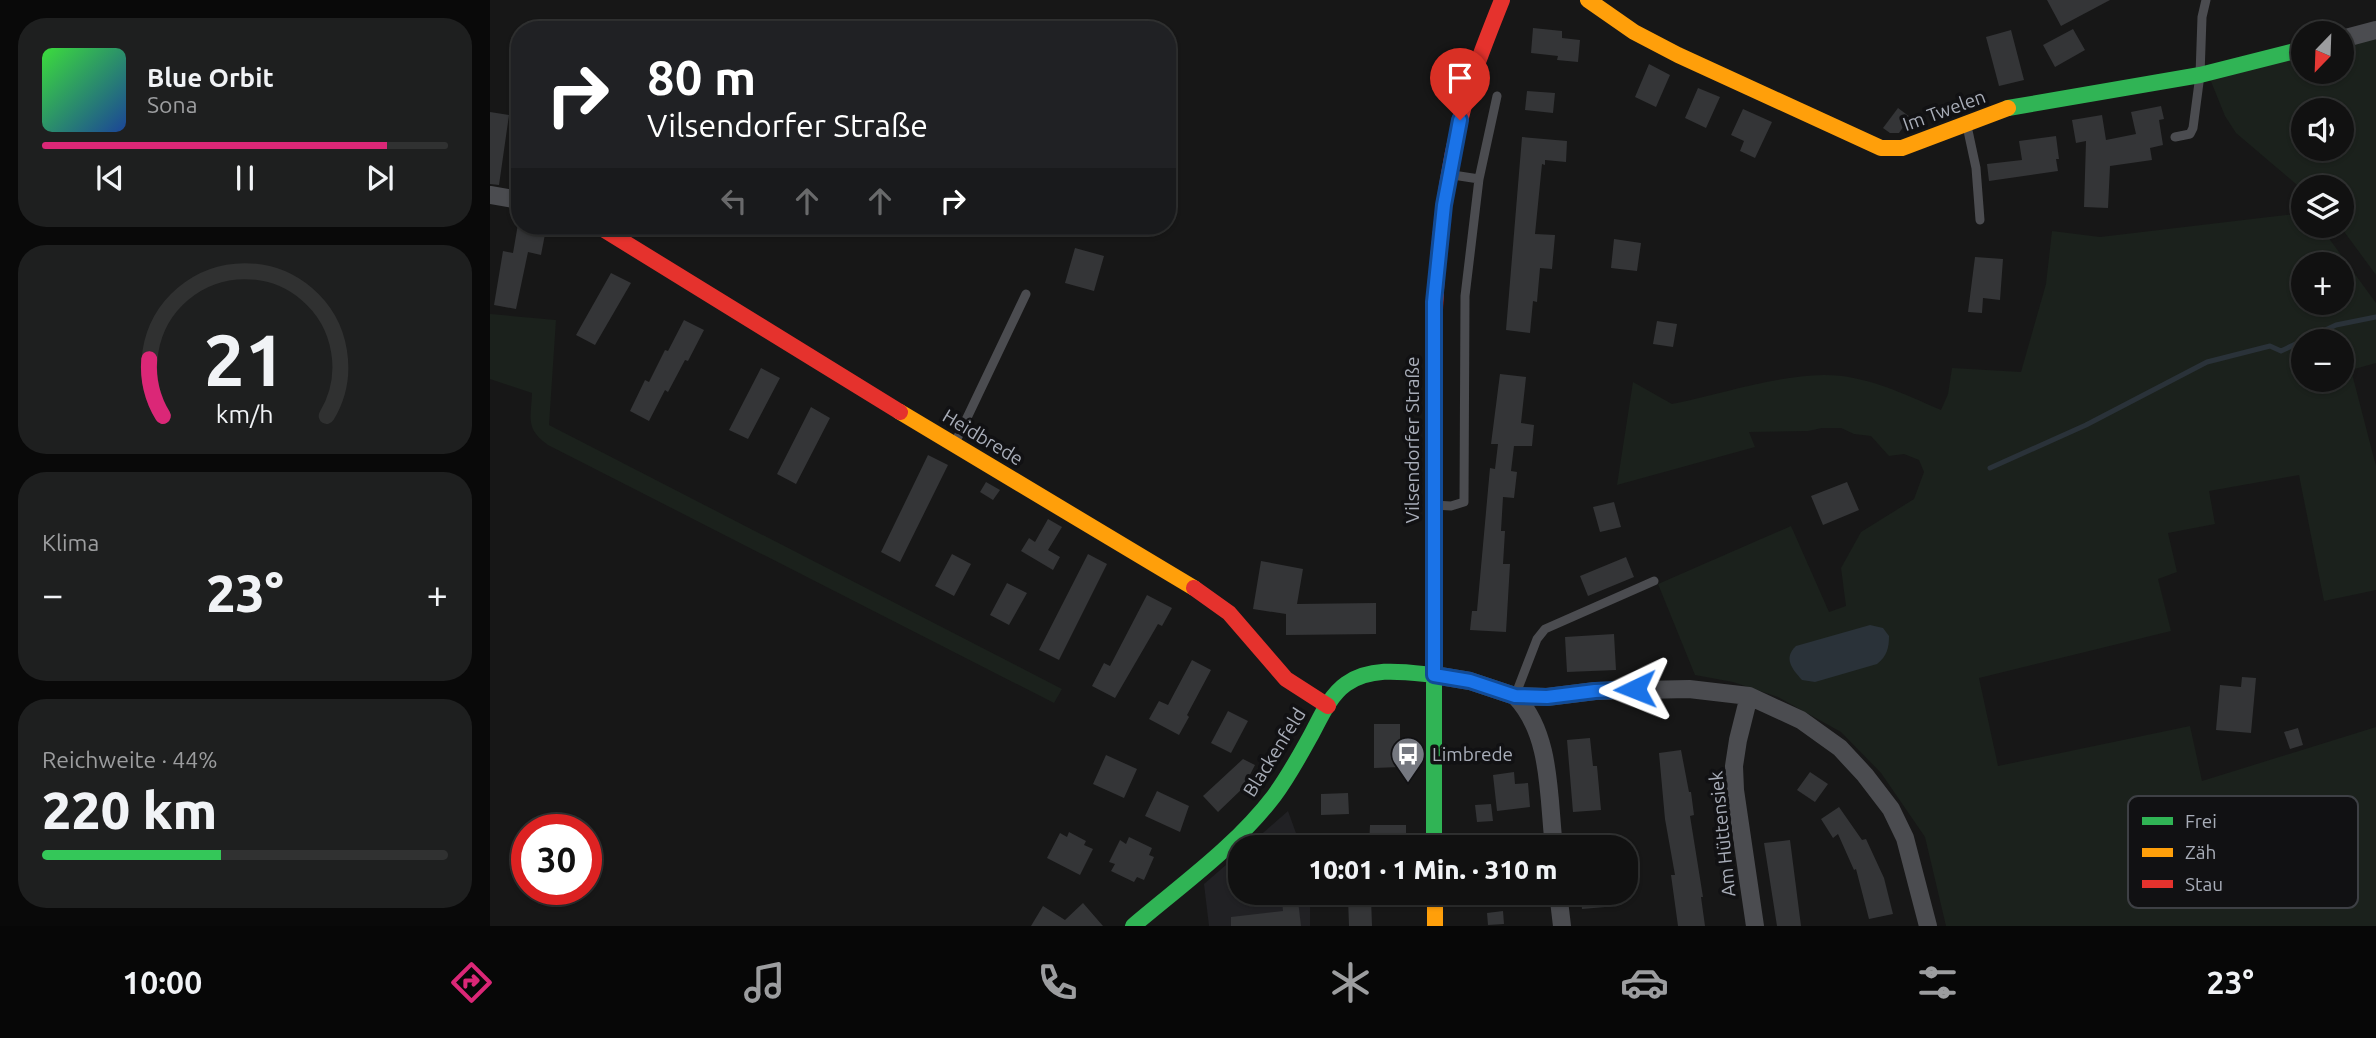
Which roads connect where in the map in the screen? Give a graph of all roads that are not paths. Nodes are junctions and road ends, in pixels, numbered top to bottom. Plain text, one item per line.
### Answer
1 (1502, 0) edge
2 (1588, 0) edge
3 (2206, 0) edge
4 (2376, 30) edge
5 (2354, 36) edge
6 (2291, 52) edge
7 (2200, 75) junction
8 (1497, 96) dead end
9 (1966, 124) junction
10 (2175, 137) dead end
11 (1449, 174) junction
12 (1479, 179) junction
13 (490, 195) edge
14 (511, 198) edge
15 (1980, 220) dead end
16 (613, 235) edge
17 (1026, 294) dead end
18 (954, 444) junction
19 (1433, 505) junction
20 (1654, 581) dead end
21 (1434, 675) junction
22 (1515, 696) junction
23 (1749, 696) junction
24 (1328, 706) junction
25 (1434, 835) edge
26 (1553, 835) edge
27 (1435, 905) edge
28 (1560, 905) edge
29 (1133, 926) edge
30 (1435, 926) edge
31 (1562, 926) edge
32 (1755, 926) edge
33 (1928, 926) edge

1 - 11 street, Vilsendorfer Straße
2 - 9 street, Im Twelen
3 - 7 lane
4 - 5 street
6 - 7 street, Im Twelen
7 - 9 street, Im Twelen
7 - 10 lane
8 - 12 lane
9 - 15 lane
11 - 12 lane
11 - 19 street, Vilsendorfer Straße
12 - 19 lane
13 - 14 street
16 - 18 street, Heidbrede
17 - 18 lane
18 - 24 street, Heidbrede
19 - 21 street, Vilsendorfer Straße
20 - 22 lane
21 - 22 street
21 - 24 street, Blackenfeld
21 - 25 street, Vilsendorfer Straße
22 - 23 street
22 - 26 street
23 - 32 street, Am Hüttensiek
23 - 33 street
24 - 29 street, Blackenfeld
27 - 30 street
28 - 31 street

